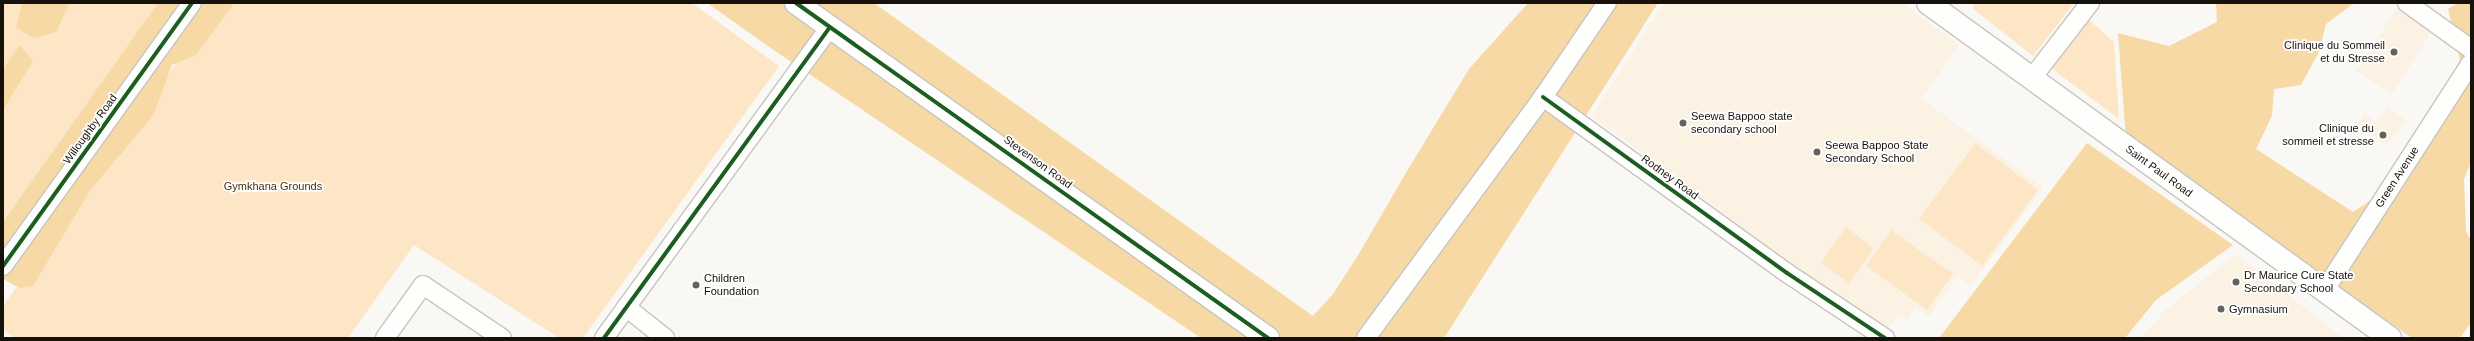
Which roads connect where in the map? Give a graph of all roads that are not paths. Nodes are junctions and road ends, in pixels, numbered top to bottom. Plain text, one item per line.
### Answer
1 (192, 3) edge
2 (796, 3) edge
3 (1607, 3) edge
4 (1928, 3) edge
5 (2090, 3) edge
6 (2407, 3) edge
7 (830, 27) junction
8 (2471, 49) edge
9 (2471, 63) edge
10 (2032, 78) junction
11 (1543, 97) junction
12 (3, 266) edge
13 (2324, 291) junction
14 (626, 307) junction
15 (385, 338) edge
16 (502, 338) edge
17 (604, 338) edge
18 (665, 338) edge
19 (1268, 338) edge
20 (1366, 338) edge
21 (1885, 338) edge
22 (2390, 338) edge

1 - 12 street, Willoughby Road
2 - 7 street, Stevenson Road
3 - 11 street
4 - 10 street, Saint Paul Road
5 - 10 street
6 - 8 street
7 - 14 street
7 - 19 street, Stevenson Road
9 - 13 street, Green Avenue
10 - 13 street, Saint Paul Road
11 - 20 street
11 - 21 street, Rodney Road
13 - 22 street, Saint Paul Road
14 - 17 street
14 - 18 street
15 - 16 street

